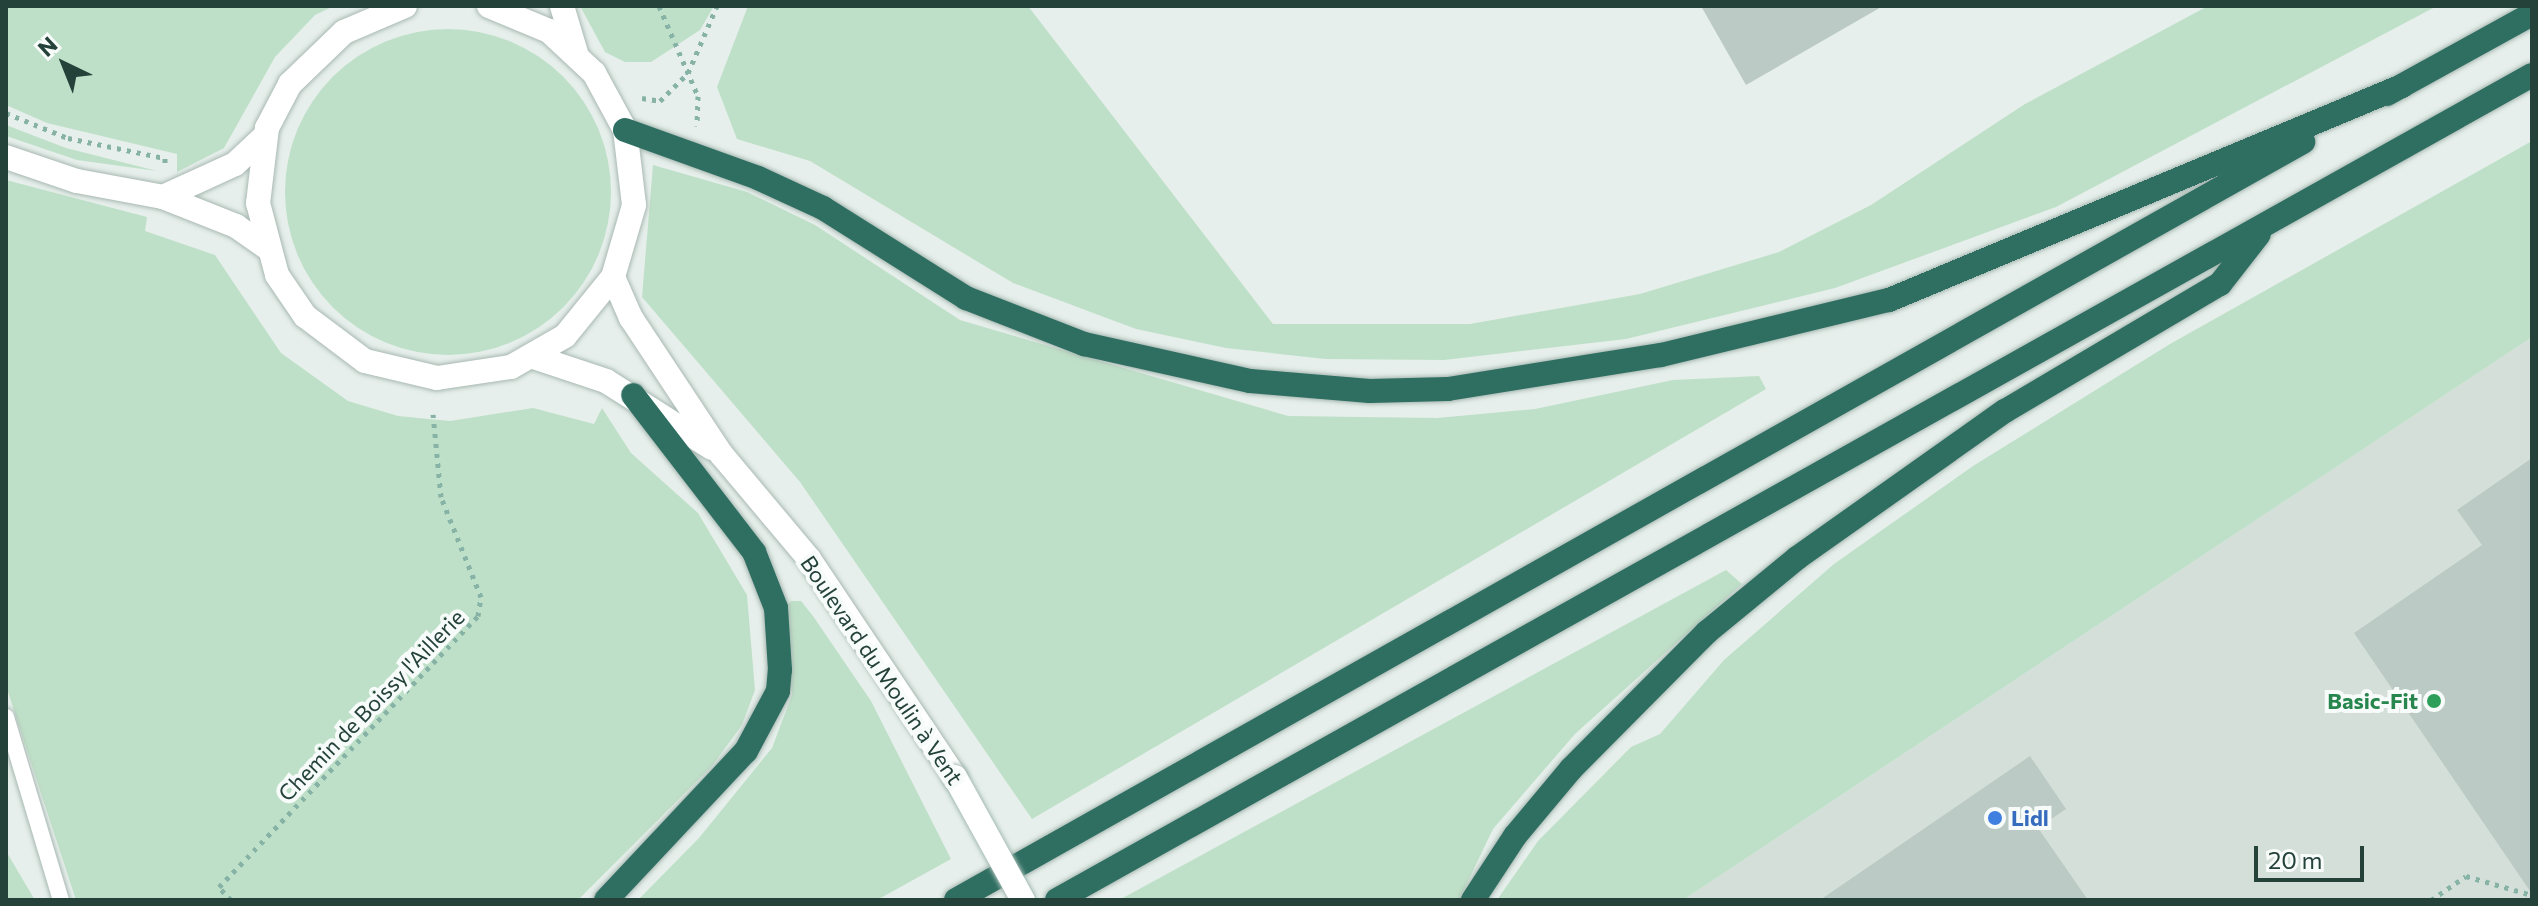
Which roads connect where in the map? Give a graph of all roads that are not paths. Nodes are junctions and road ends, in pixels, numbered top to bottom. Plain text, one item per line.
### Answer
1 (405, 6) edge
2 (489, 6) edge
3 (562, 6) edge
4 (2532, 14) edge
5 (576, 53) junction
6 (2532, 75) edge
7 (2402, 86) junction
8 (625, 130) junction
9 (265, 136) junction
10 (6, 157) edge
11 (163, 197) junction
12 (2268, 223) junction
13 (266, 247) junction
14 (613, 277) junction
15 (534, 357) junction
16 (633, 395) junction
17 (721, 454) junction
18 (6, 717) edge
19 (61, 900) edge
20 (606, 900) edge
21 (956, 900) edge
22 (1023, 900) edge
23 (1057, 900) edge
24 (1473, 900) edge

1 - 9 main road
2 - 5 main road
3 - 5 main road
4 - 7 highway
5 - 8 main road
6 - 12 highway
7 - 8 highway
7 - 21 highway
8 - 14 main road
9 - 11 main road
9 - 13 main road
10 - 11 main road
11 - 13 main road
12 - 23 highway
12 - 24 highway
13 - 15 main road
14 - 15 main road
14 - 17 main road, Boulevard du Moulin à Vent
15 - 16 main road, Boulevard du Moulin à Vent
16 - 17 main road, Boulevard du Moulin à Vent
16 - 20 highway
17 - 22 main road, Boulevard du Moulin à Vent, bridge
18 - 19 lane

